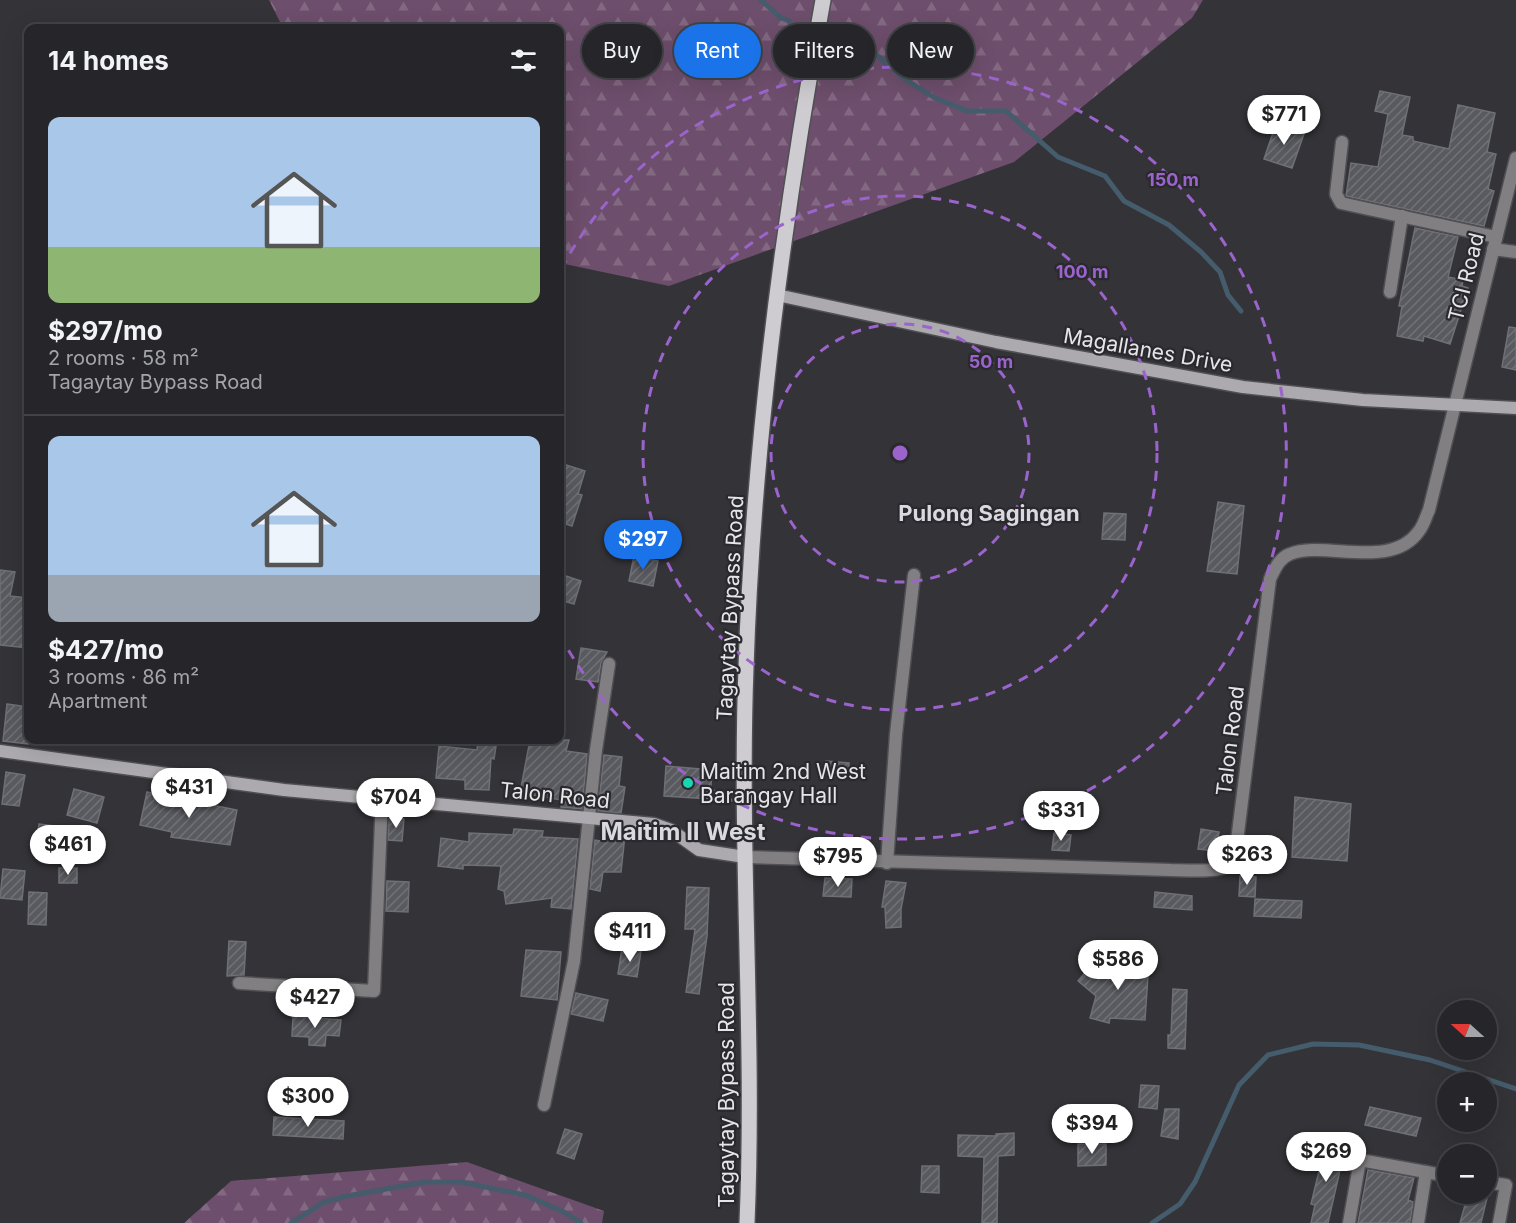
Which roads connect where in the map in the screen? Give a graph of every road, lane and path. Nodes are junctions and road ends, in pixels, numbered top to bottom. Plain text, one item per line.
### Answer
1 (823, 0) edge
2 (1342, 142) dead end
3 (1516, 159) edge
4 (1402, 216) junction
5 (1494, 243) junction
6 (1516, 252) edge
7 (1390, 292) dead end
8 (777, 295) junction
9 (1455, 404) junction
10 (1516, 408) edge
11 (914, 575) dead end
12 (609, 664) dead end
13 (0, 751) edge
14 (382, 797) junction
15 (589, 819) junction
16 (745, 857) junction
17 (887, 863) junction
18 (239, 983) dead end
19 (544, 1105) dead end
20 (1426, 1172) junction
21 (1437, 1174) edge
22 (1497, 1184) edge
23 (747, 1223) edge
24 (1349, 1223) edge
25 (1418, 1223) edge
26 (1499, 1223) edge

1 - 8 main road, Tagaytay Bypass Road
2 - 4 street
3 - 5 street, TCI Road
4 - 5 street
4 - 7 street
5 - 6 street
5 - 9 street, TCI Road
8 - 9 street, Magallanes Drive
8 - 16 main road, Tagaytay Bypass Road
9 - 10 street, Magallanes Drive
9 - 17 street, Talon Road
11 - 17 street
12 - 15 street
13 - 14 street, Talon Road
14 - 15 street, Talon Road
14 - 18 street
15 - 16 street, Talon Road
15 - 19 street
16 - 17 street, Talon Road
16 - 23 main road, Tagaytay Bypass Road
20 - 21 street
20 - 24 street
20 - 25 street
22 - 26 street

